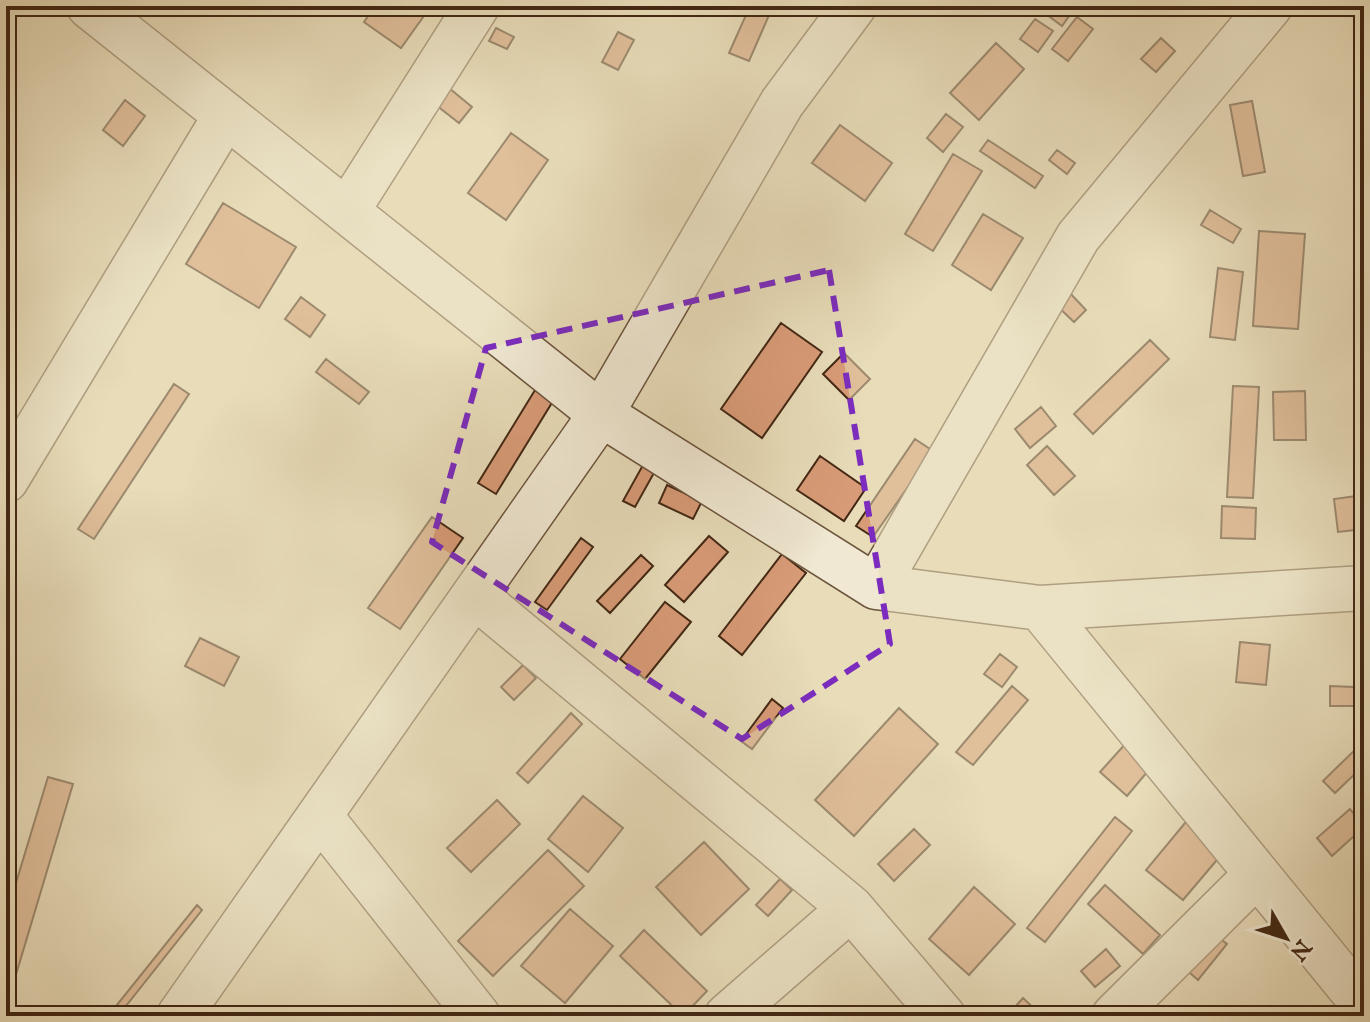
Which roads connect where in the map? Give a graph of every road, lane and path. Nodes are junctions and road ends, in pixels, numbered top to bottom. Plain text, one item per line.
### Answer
1 (89, 6) edge
2 (477, 6) edge
3 (854, 6) edge
4 (1270, 6) edge
5 (226, 115) junction
6 (347, 211) junction
7 (601, 414) junction
8 (6, 480) edge
9 (876, 587) junction
10 (1364, 588) edge
11 (474, 595) junction
12 (1040, 608) junction
13 (320, 816) junction
14 (1257, 874) junction
15 (851, 908) junction
16 (1364, 1005) edge
17 (179, 1016) edge
18 (478, 1016) edge
19 (727, 1016) edge
20 (943, 1016) edge
21 (1114, 1016) edge

1 - 5 street
2 - 6 street
3 - 7 street
4 - 9 street
5 - 6 street
5 - 8 street
6 - 7 street
7 - 9 street
7 - 11 street
9 - 12 street
10 - 12 street
11 - 13 street
11 - 15 street
12 - 14 street
13 - 17 street
13 - 18 street
14 - 16 street
14 - 21 street
15 - 19 street
15 - 20 street

